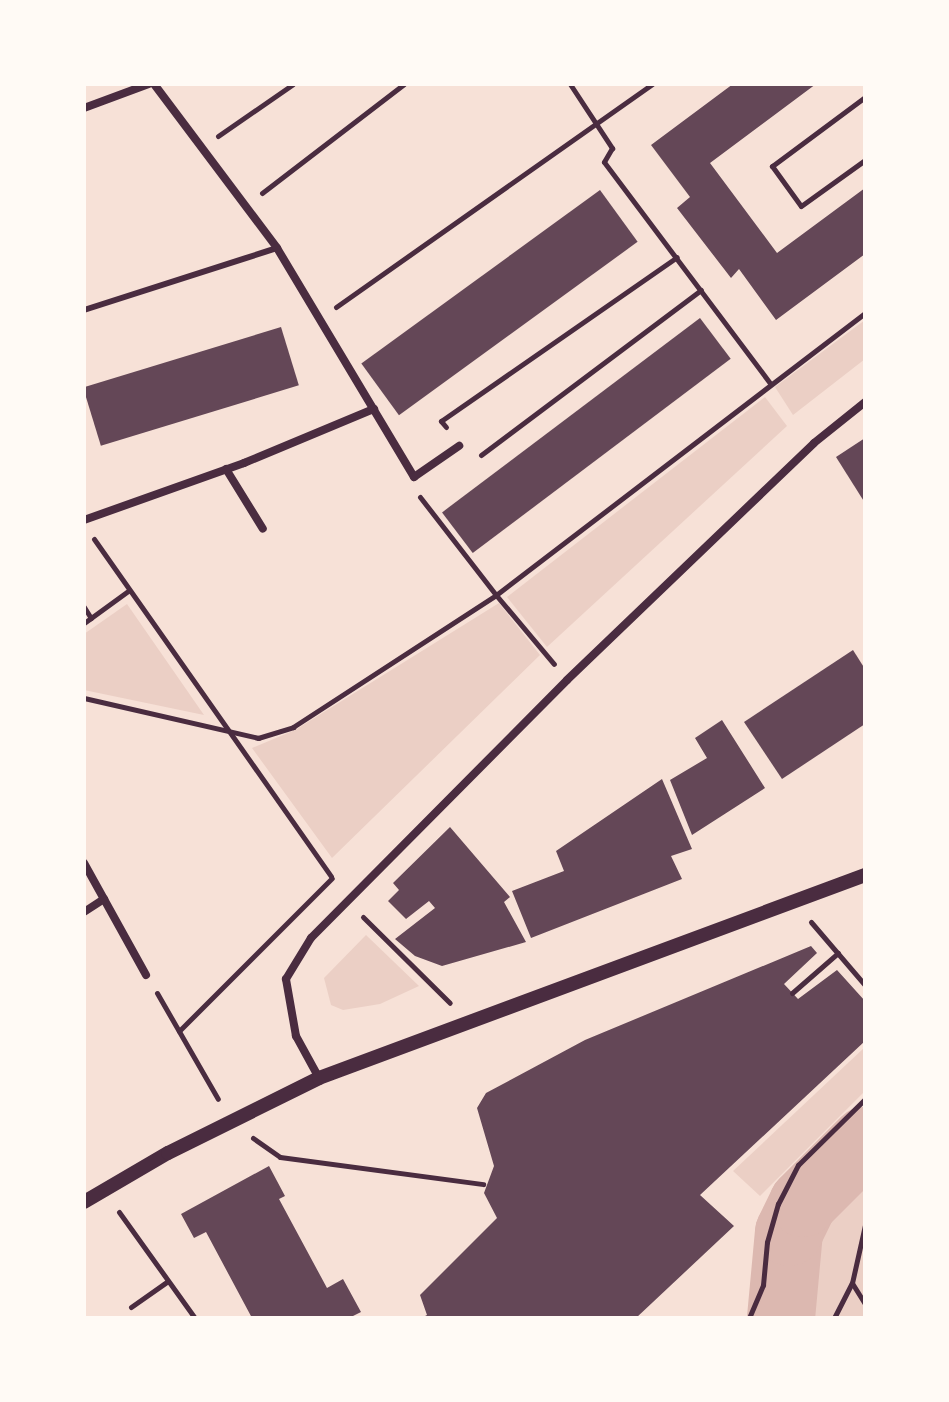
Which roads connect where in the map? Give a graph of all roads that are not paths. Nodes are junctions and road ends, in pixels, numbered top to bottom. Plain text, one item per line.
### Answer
1 (152, 84) edge
2 (84, 108) edge
3 (277, 248) junction
4 (84, 310) edge
5 (865, 402) edge
6 (374, 409) junction
7 (459, 446) road end
8 (226, 469) junction
9 (84, 523) edge
10 (263, 529) dead end
11 (84, 863) edge
12 (865, 875) edge
13 (104, 899) junction
14 (84, 912) edge
15 (146, 975) road end
16 (319, 1078) junction
17 (84, 1202) edge

1 - 2 street
1 - 3 street
3 - 4 lane
3 - 6 street
5 - 16 street
6 - 7 street
6 - 8 street
8 - 9 street
8 - 10 street
11 - 13 street
12 - 16 street
13 - 14 street
13 - 15 street
16 - 17 street

